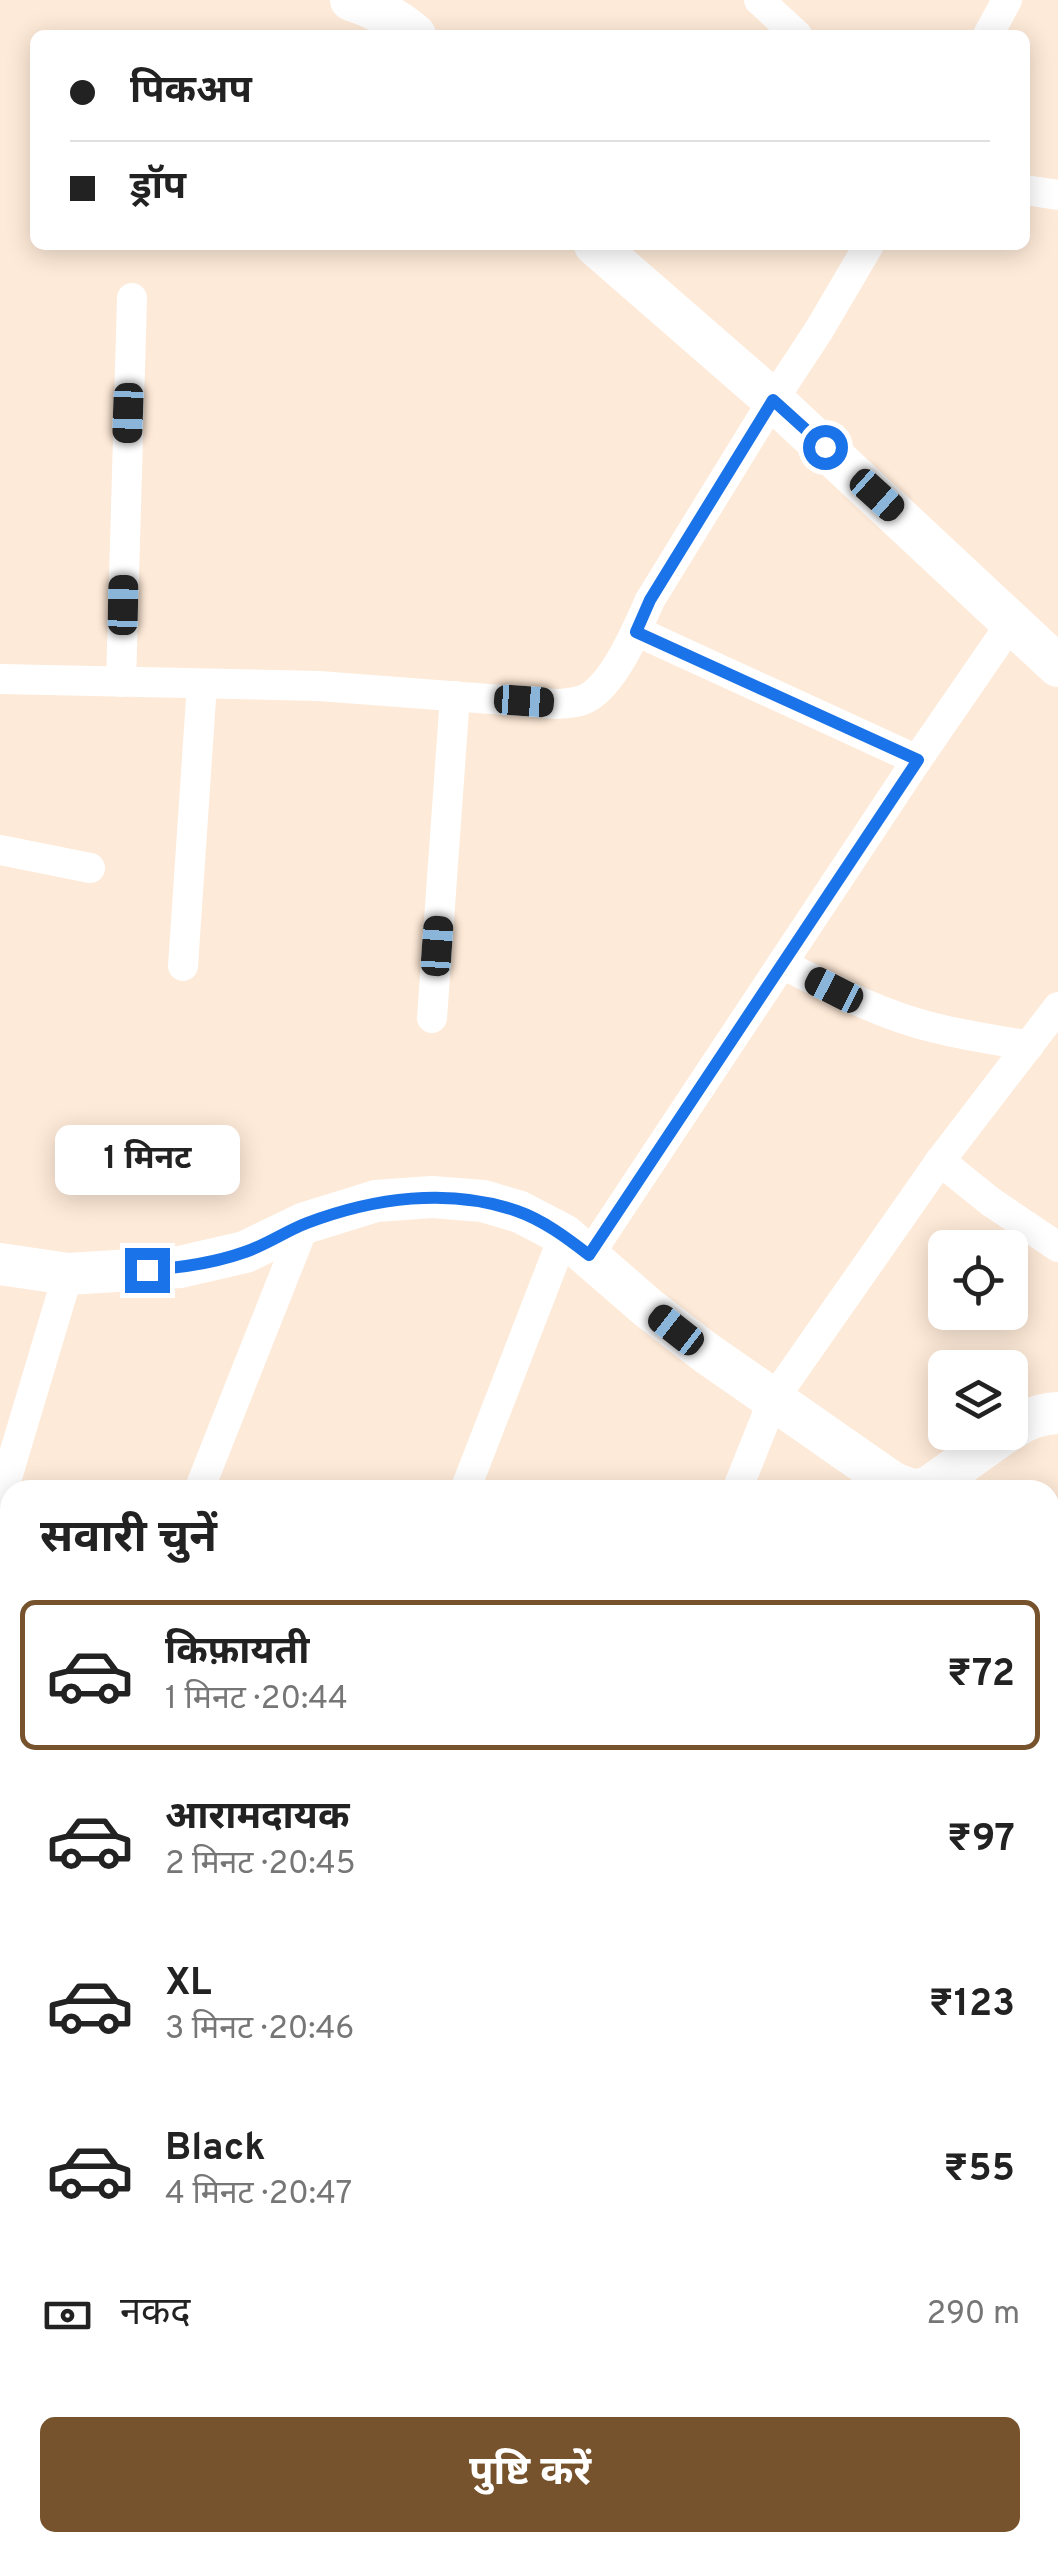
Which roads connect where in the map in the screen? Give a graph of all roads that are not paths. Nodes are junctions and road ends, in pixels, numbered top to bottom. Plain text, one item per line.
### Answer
1 (353, 0) edge
2 (758, 0) edge
3 (1007, 0) edge
4 (409, 30) edge
5 (791, 30) edge
6 (991, 30) edge
7 (1030, 191) edge
8 (1058, 194) edge
9 (601, 250) edge
10 (866, 250) edge
11 (132, 298) dead end
12 (773, 400) junction
13 (1012, 622) junction
14 (636, 632) junction
15 (1058, 666) edge
16 (0, 680) edge
17 (121, 682) junction
18 (202, 684) junction
19 (455, 696) junction
20 (918, 760) junction
21 (0, 850) edge
22 (90, 868) dead end
23 (782, 964) junction
24 (184, 966) dead end
25 (1058, 1008) edge
26 (432, 1018) dead end
27 (1028, 1046) junction
28 (940, 1160) junction
29 (305, 1223) junction
30 (576, 1245) junction
31 (1058, 1247) edge
32 (0, 1264) edge
33 (68, 1274) junction
34 (773, 1400) junction
35 (1058, 1413) edge
36 (1028, 1419) edge
37 (981, 1450) edge
38 (6, 1480) edge
39 (203, 1480) edge
40 (470, 1480) edge
41 (740, 1480) edge
42 (889, 1480) edge
43 (939, 1480) edge

1 - 4 street
2 - 5 street
3 - 6 street
7 - 8 street
9 - 12 street
10 - 12 street
11 - 17 street
12 - 13 street
12 - 14 street
13 - 15 street
13 - 20 street
14 - 19 street
14 - 20 street
16 - 17 street
17 - 18 street
18 - 19 street
18 - 24 street
19 - 26 street
20 - 23 street
21 - 22 street
23 - 27 street
23 - 30 street
25 - 27 street
27 - 28 street
28 - 31 street
28 - 34 street
29 - 30 street
29 - 33 street
29 - 39 street
30 - 34 street
30 - 40 street
32 - 33 street
33 - 38 street
34 - 41 street
34 - 42 street
35 - 36 street
37 - 43 street

